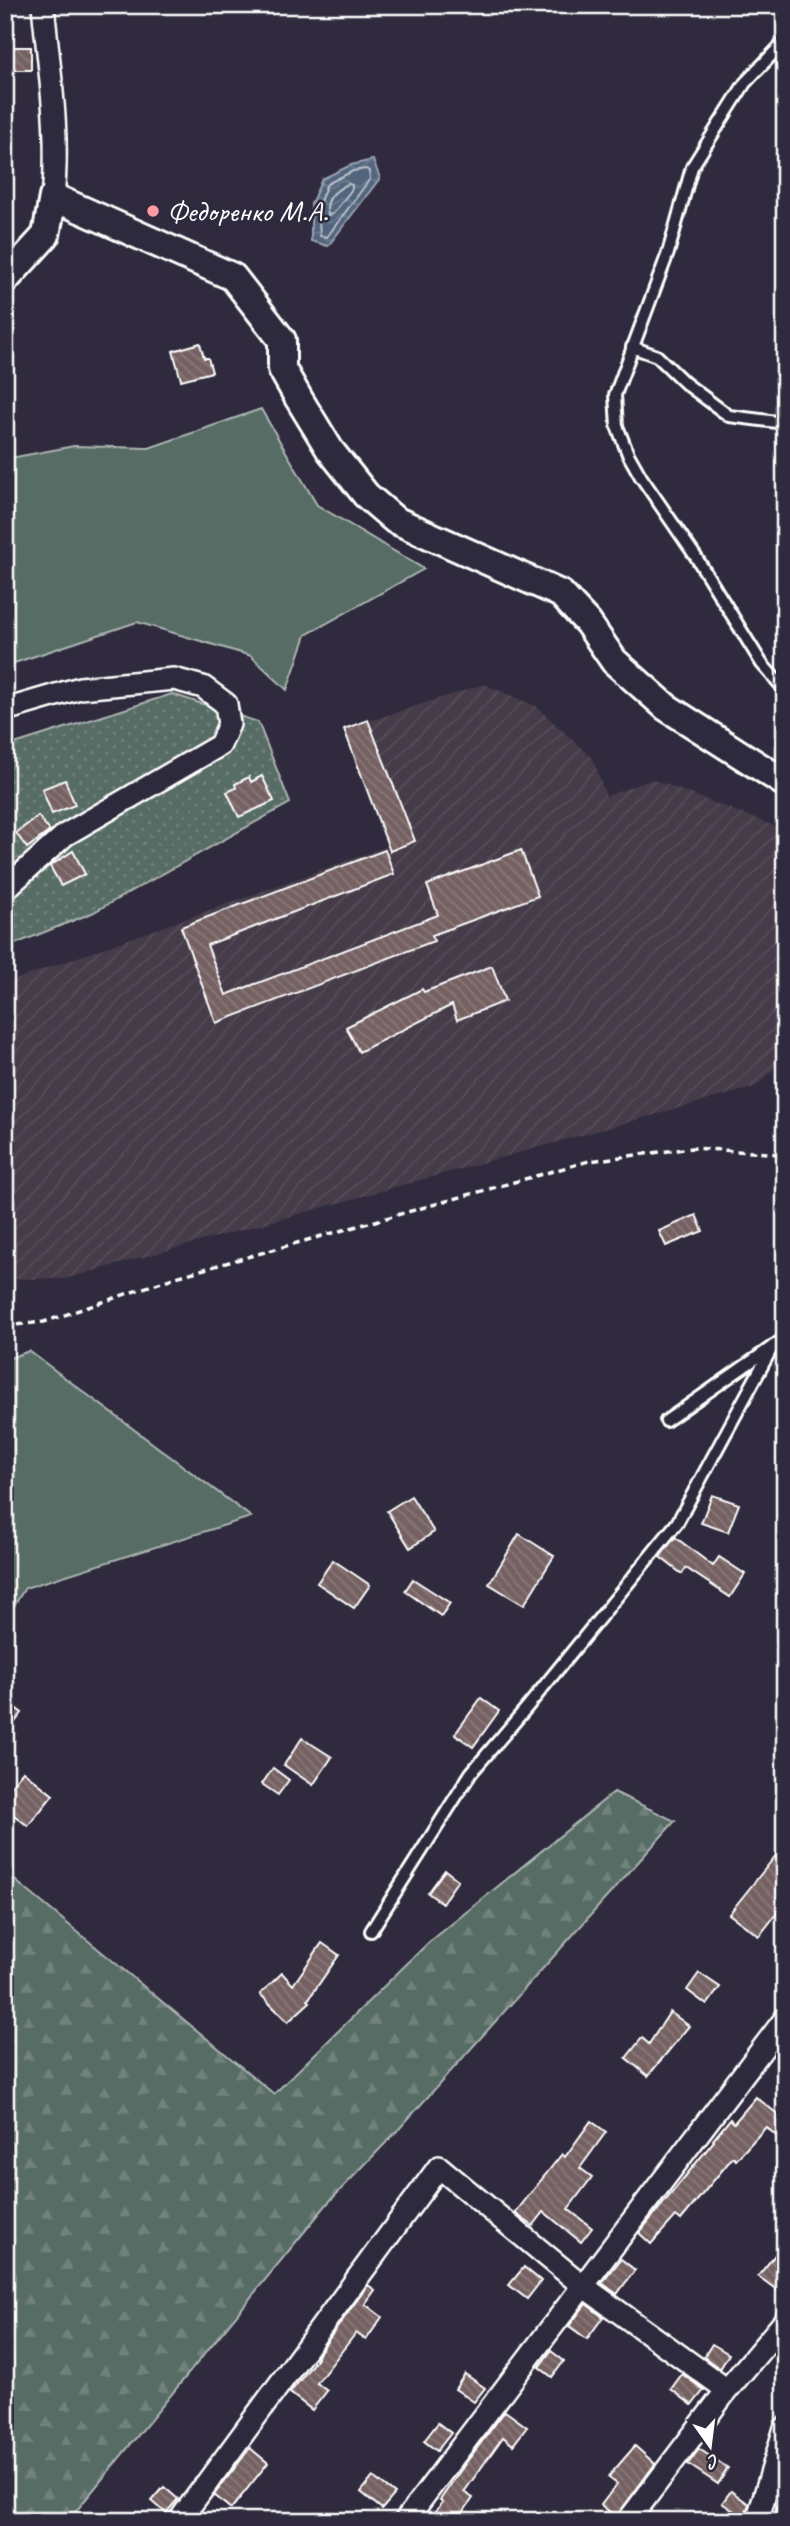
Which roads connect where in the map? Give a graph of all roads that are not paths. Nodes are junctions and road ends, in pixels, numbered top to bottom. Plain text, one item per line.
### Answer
1 (43, 5) edge
2 (785, 41) edge
3 (54, 184) junction
4 (81, 208) junction
5 (46, 235) junction
6 (5, 280) edge
7 (632, 347) junction
8 (785, 424) edge
9 (785, 690) edge
10 (5, 710) edge
11 (785, 783) edge
12 (5, 889) edge
13 (785, 1338) edge
14 (773, 1346) junction
15 (666, 1421) dead end
16 (371, 1931) dead end
17 (785, 2019) edge
18 (583, 2286) junction
19 (785, 2321) edge
20 (727, 2390) junction
21 (785, 2428) edge
22 (179, 2521) edge
23 (405, 2521) edge
24 (628, 2521) edge
25 (757, 2521) edge

1 - 3 street
2 - 7 lane
3 - 4 street
3 - 5 street
4 - 5 street
4 - 11 street
5 - 6 street
7 - 8 lane
7 - 9 lane
10 - 12 street
13 - 14 lane
14 - 15 lane
14 - 16 lane
17 - 18 street
18 - 20 street
18 - 22 street
18 - 23 street
19 - 20 street
20 - 24 street
21 - 25 street

